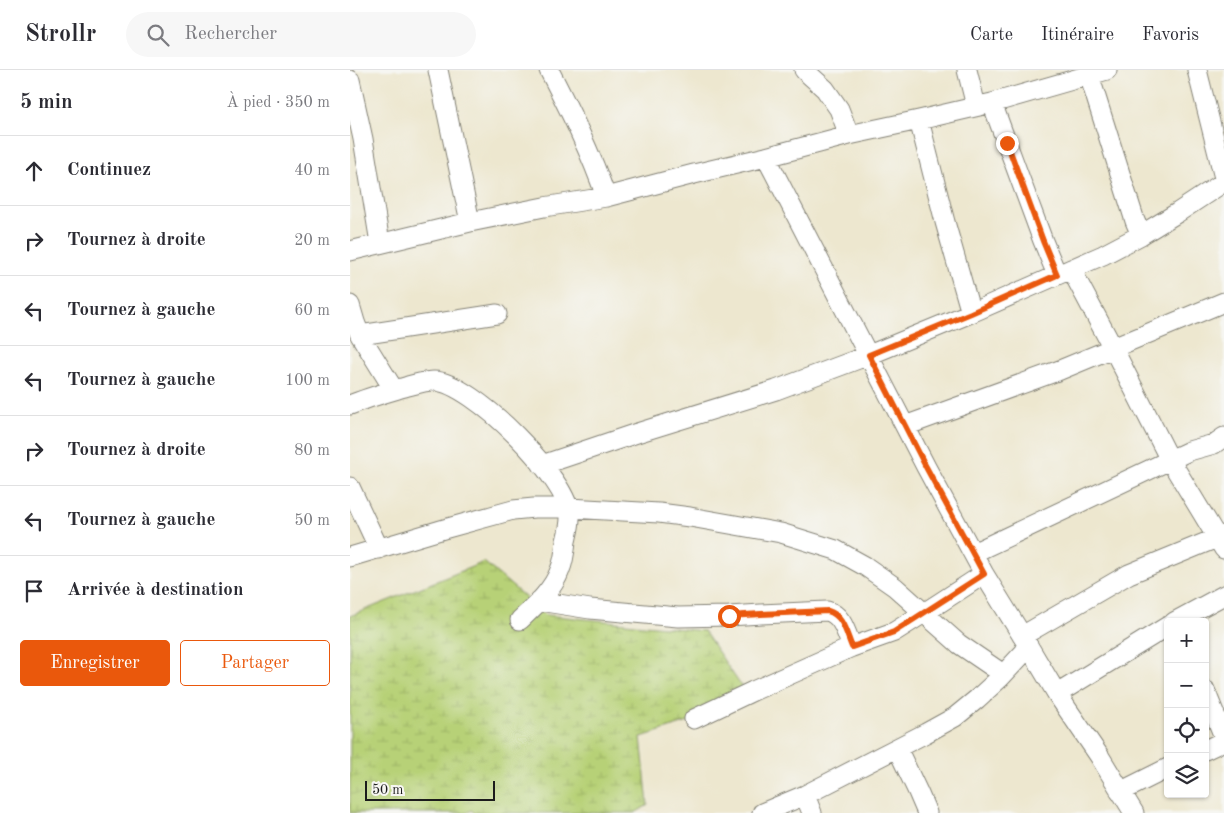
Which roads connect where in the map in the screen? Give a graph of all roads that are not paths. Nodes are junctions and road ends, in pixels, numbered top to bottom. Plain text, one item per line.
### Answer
1 (438, 70) edge
2 (549, 70) edge
3 (804, 70) edge
4 (967, 70) edge
5 (1197, 70) edge
6 (1098, 73) edge
7 (350, 80) edge
8 (984, 104) junction
9 (1216, 113) edge
10 (919, 120) junction
11 (849, 135) junction
12 (766, 157) junction
13 (1224, 178) edge
14 (1224, 182) edge
15 (606, 197) junction
16 (470, 222) junction
17 (1141, 235) junction
18 (380, 243) junction
19 (350, 251) edge
20 (1064, 272) junction
21 (1224, 302) edge
22 (350, 305) edge
23 (971, 313) junction
24 (497, 314) dead end
25 (360, 335) junction
26 (1113, 348) junction
27 (869, 355) junction
28 (394, 390) junction
29 (350, 405) edge
30 (905, 426) junction
31 (1224, 437) edge
32 (1170, 460) junction
33 (542, 465) junction
34 (350, 487) edge
35 (569, 508) junction
36 (1222, 541) edge
37 (379, 549) junction
38 (973, 553) junction
39 (350, 557) edge
40 (984, 574) junction
41 (1224, 595) edge
42 (539, 601) junction
43 (924, 613) junction
44 (1181, 618) edge
45 (520, 620) dead end
46 (1164, 628) edge
47 (1026, 642) junction
48 (852, 647) junction
49 (1004, 674) junction
50 (1057, 694) junction
51 (1209, 700) edge
52 (694, 719) dead end
53 (1224, 737) edge
54 (1224, 741) edge
55 (897, 748) junction
56 (1209, 748) edge
57 (1164, 772) edge
58 (805, 795) junction
59 (1127, 805) edge
60 (762, 813) edge
61 (812, 813) edge
62 (927, 813) edge

1 - 16 street
2 - 15 street
3 - 11 street
4 - 8 street
5 - 9 street
6 - 8 street
6 - 17 street
7 - 18 street
8 - 10 street
8 - 20 street
9 - 13 street
10 - 11 street
10 - 23 street
11 - 12 street
12 - 15 street
12 - 27 street
14 - 17 street
15 - 16 street
16 - 18 street
17 - 20 street
18 - 19 street
20 - 23 street
20 - 26 street
21 - 26 street
22 - 25 street
23 - 27 street
24 - 25 street
25 - 28 street
26 - 30 street
26 - 32 street
27 - 30 street
27 - 33 street
28 - 29 street
28 - 33 street
30 - 38 street
31 - 32 street
32 - 36 street
32 - 38 street
33 - 35 street
34 - 37 street
35 - 37 street
35 - 42 street
35 - 43 street
36 - 47 street
37 - 39 street
38 - 40 street
40 - 43 street
40 - 47 street
41 - 44 street
42 - 45 street
42 - 48 street
43 - 48 street
43 - 49 street
46 - 50 street
47 - 49 street
47 - 50 street
48 - 52 street
49 - 55 street
50 - 59 street
51 - 53 street
54 - 56 street
55 - 58 street
55 - 62 street
57 - 59 street
58 - 60 street
58 - 61 street

